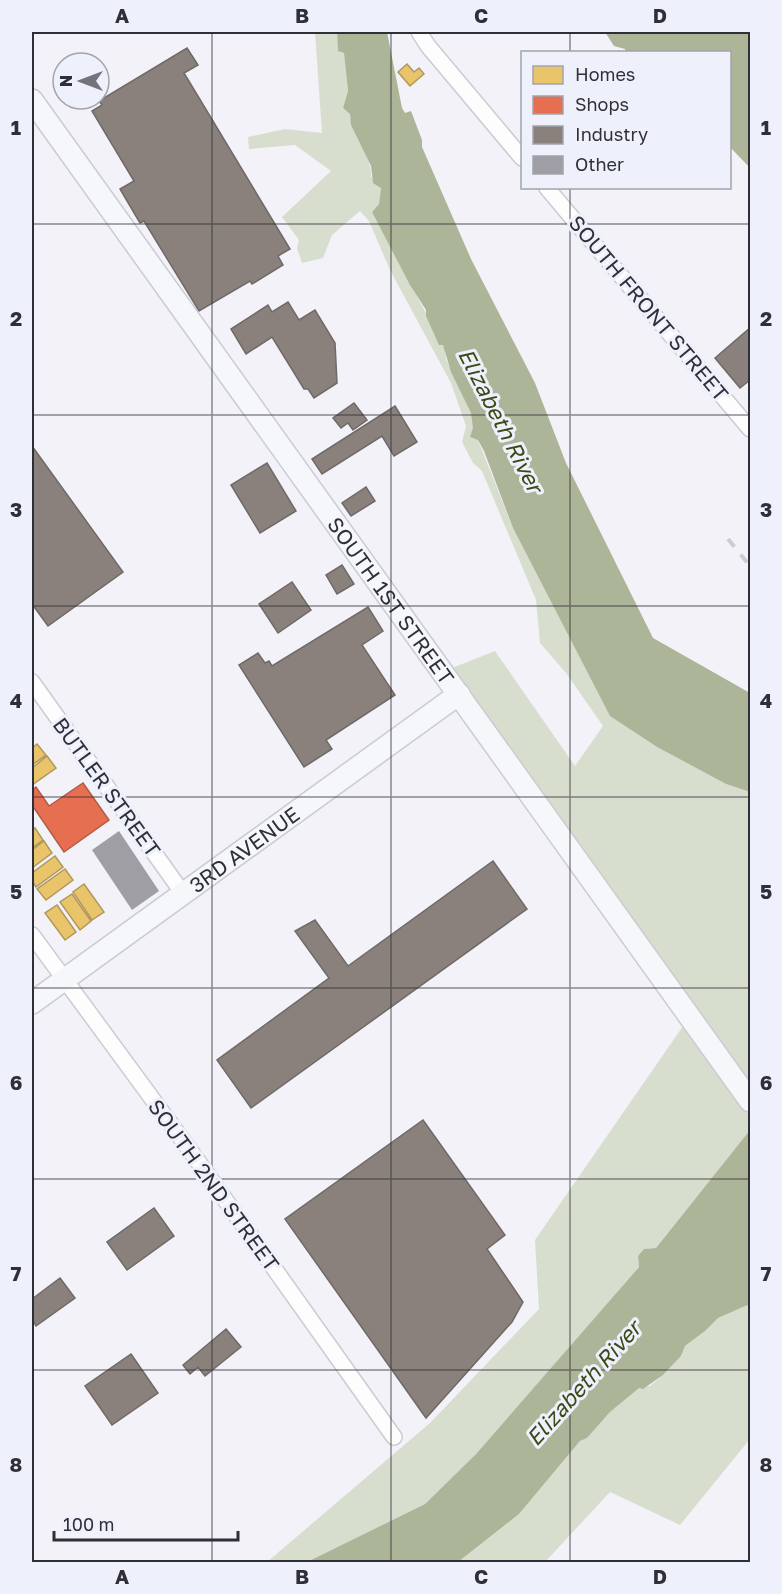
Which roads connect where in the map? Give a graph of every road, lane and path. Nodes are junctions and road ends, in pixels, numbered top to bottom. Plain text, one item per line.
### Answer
1 (419, 32) edge
2 (32, 100) edge
3 (521, 158) edge
4 (548, 189) edge
5 (750, 429) edge
6 (32, 682) edge
7 (459, 694) junction
8 (182, 892) junction
9 (32, 935) edge
10 (64, 981) junction
11 (32, 1003) edge
12 (750, 1101) edge
13 (394, 1437) dead end

1 - 3 street
2 - 7 street, SOUTH 1ST STREET
4 - 5 street, SOUTH FRONT STREET
6 - 8 street, BUTLER STREET
7 - 8 street, 3RD AVENUE
7 - 12 street, SOUTH 1ST STREET
8 - 10 street, 3RD AVENUE
9 - 10 street, SOUTH 2ND STREET
10 - 11 street, 3RD AVENUE
10 - 13 street, SOUTH 2ND STREET

